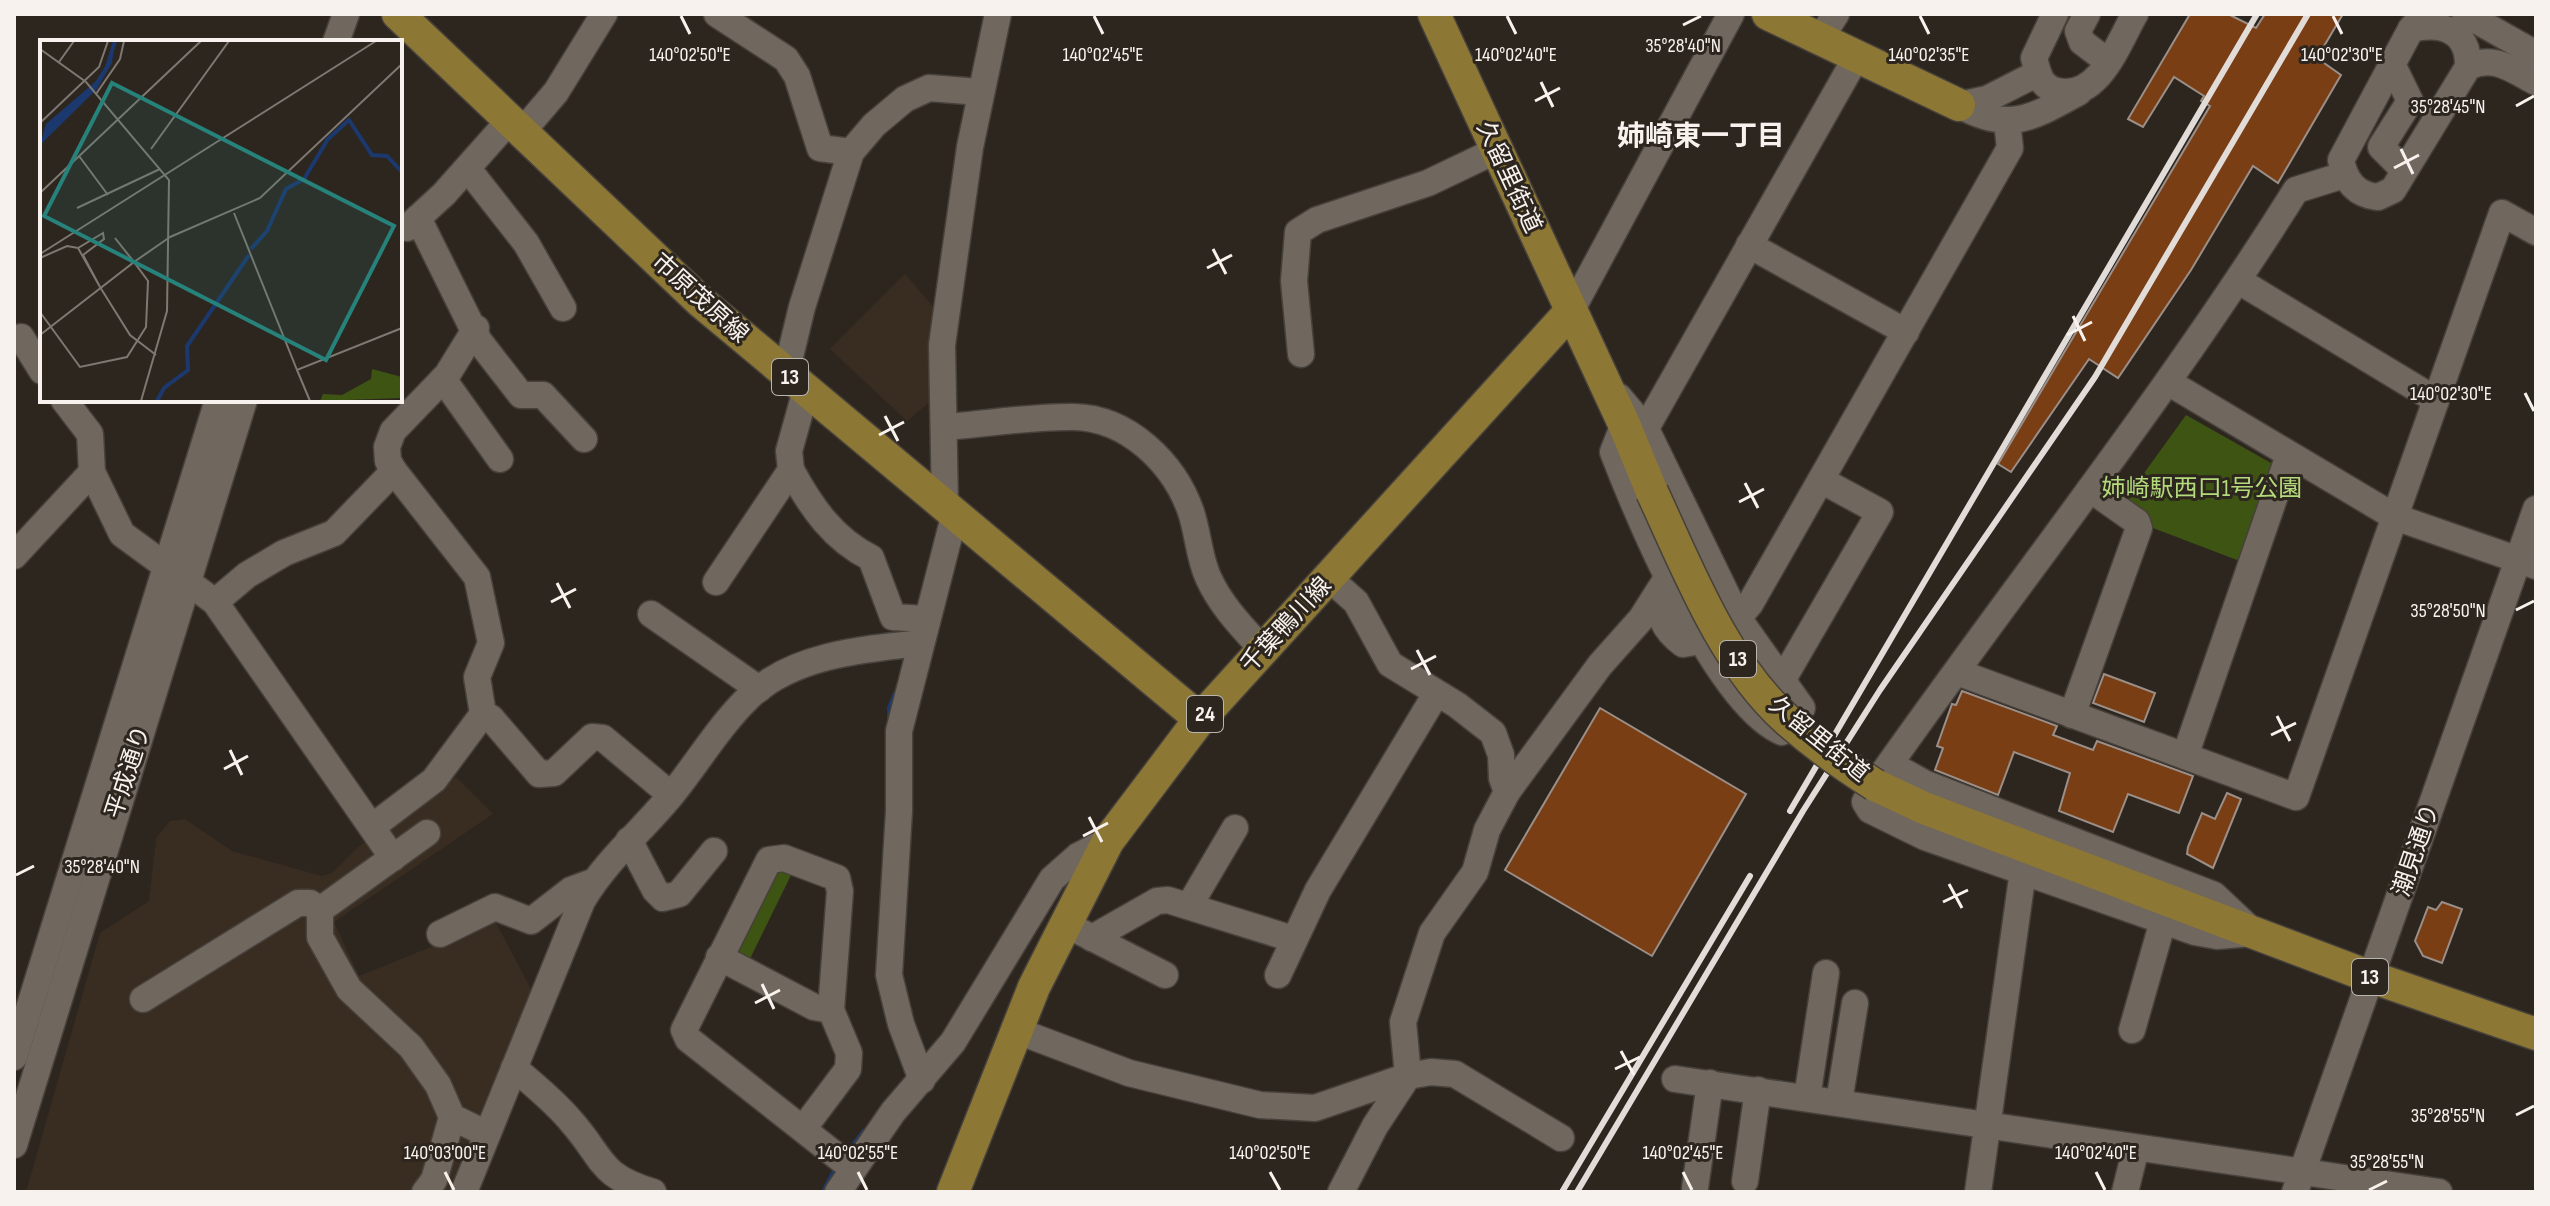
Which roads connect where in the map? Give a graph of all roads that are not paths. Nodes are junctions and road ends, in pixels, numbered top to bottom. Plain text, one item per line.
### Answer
1 (346, 14) edge
2 (362, 14) edge
3 (398, 14) edge
4 (604, 14) edge
5 (717, 14) edge
6 (998, 14) edge
7 (1434, 14) edge
8 (1731, 14) edge
9 (1768, 14) edge
10 (2055, 14) edge
11 (2087, 14) edge
12 (2135, 14) edge
13 (2465, 14) edge
14 (2418, 22) edge
15 (1828, 26) edge
16 (337, 40) edge
17 (354, 40) edge
18 (2536, 54) edge
19 (1857, 56) junction
20 (2107, 61) junction
21 (2392, 64) junction
22 (2468, 67) junction
23 (2038, 73) junction
24 (2536, 82) edge
25 (980, 92) junction
26 (2079, 92) junction
27 (1959, 105) junction
28 (2007, 122) junction
29 (515, 127) junction
30 (1497, 150) junction
31 (851, 152) junction
32 (468, 169) junction
33 (2404, 170) junction
34 (2344, 175) junction
35 (2536, 232) edge
36 (1749, 245) junction
37 (2239, 281) junction
38 (563, 308) dead end
39 (1571, 311) junction
40 (476, 328) junction
41 (1906, 332) junction
42 (26, 334) edge
43 (1301, 354) dead end
44 (40, 366) edge
45 (443, 379) junction
46 (796, 382) junction
47 (2168, 382) junction
48 (2436, 400) junction
49 (66, 402) edge
50 (218, 402) edge
51 (243, 402) edge
52 (945, 427) junction
53 (1635, 434) junction
54 (584, 439) dead end
55 (2289, 455) junction
56 (500, 459) dead end
57 (791, 470) junction
58 (394, 471) junction
59 (92, 472) junction
60 (1821, 480) junction
61 (2090, 489) junction
62 (2536, 509) edge
63 (950, 510) junction
64 (2395, 517) junction
65 (14, 556) edge
66 (2527, 563) edge
67 (178, 574) junction
68 (1329, 578) junction
69 (716, 582) dead end
70 (1664, 583) junction
71 (215, 602) junction
72 (651, 614) dead end
73 (1738, 618) junction
74 (924, 631) junction
75 (1263, 650) junction
76 (1957, 672) junction
77 (1783, 679) junction
78 (759, 689) junction
79 (1436, 694) junction
80 (483, 714) junction
81 (2072, 715) junction
82 (1200, 719) junction
83 (129, 730) junction
84 (2185, 756) junction
85 (1880, 778) junction
86 (1507, 792) junction
87 (671, 795) junction
88 (372, 827) junction
89 (1235, 828) dead end
90 (427, 833) dead end
91 (629, 840) junction
92 (1108, 841) junction
93 (714, 851) dead end
94 (393, 858) junction
95 (2023, 871) junction
96 (593, 882) junction
97 (1189, 906) junction
98 (320, 910) junction
99 (2163, 921) junction
100 (1078, 930) junction
101 (2253, 933) junction
102 (440, 934) dead end
103 (1293, 939) junction
104 (719, 957) junction
105 (1826, 973) dead end
106 (1165, 975) dead end
107 (1278, 975) dead end
108 (2371, 977) junction
109 (143, 999) dead end
110 (1855, 1003) dead end
111 (831, 1010) junction
112 (20, 1016) edge
113 (1015, 1030) junction
114 (2132, 1030) dead end
115 (2536, 1034) edge
116 (14, 1057) edge
117 (514, 1068) junction
118 (1408, 1076) junction
119 (1675, 1079) dead end
120 (922, 1080) junction
121 (1710, 1083) junction
122 (1758, 1090) junction
123 (1807, 1098) junction
124 (1839, 1102) junction
125 (452, 1117) junction
126 (1988, 1125) junction
127 (803, 1129) junction
128 (487, 1134) junction
129 (1561, 1138) dead end
130 (14, 1145) edge
131 (2136, 1148) junction
132 (852, 1168) junction
133 (1745, 1181) dead end
134 (2298, 1182) edge
135 (610, 1185) edge
136 (1695, 1188) dead end
137 (425, 1192) edge
138 (464, 1192) edge
139 (653, 1192) edge
140 (838, 1192) edge
141 (953, 1192) edge
142 (1341, 1192) edge
143 (1978, 1192) edge
144 (2125, 1192) edge
145 (2439, 1192) edge

1 - 16 street
2 - 17 street
3 - 29 main road, 市原茂原線 / 13
4 - 29 street
5 - 31 street
6 - 25 street
7 - 30 main road, 久留里街道
8 - 39 street
9 - 15 main road
10 - 23 street
11 - 20 street
12 - 20 street
13 - 18 street
14 - 21 street
14 - 22 street
15 - 19 main road
19 - 27 main road
19 - 36 street
20 - 26 street
21 - 33 street
21 - 34 street
22 - 24 street
22 - 33 street
23 - 26 street
23 - 27 street
25 - 31 street
25 - 52 street
26 - 28 street
27 - 28 street
28 - 41 street
29 - 32 street
29 - 46 main road, 市原茂原線 / 13
30 - 39 main road, 久留里街道
30 - 43 street
31 - 46 street
32 - 38 street
32 - 40 street
33 - 34 street
34 - 37 street
35 - 48 street
36 - 41 street
36 - 53 street
37 - 47 street
37 - 48 street
39 - 53 main road, 久留里街道 / 13
39 - 68 main road, 千葉鴨川線 / 24
40 - 45 street
40 - 54 street
41 - 60 street
42 - 44 street
45 - 56 street
45 - 58 street
46 - 57 street
46 - 63 main road, 市原茂原線 / 13
47 - 55 street
47 - 61 street
48 - 64 street
49 - 59 street
50 - 67 street, 平成通り
51 - 67 street, 平成通り
52 - 63 street
52 - 75 street
53 - 70 street
53 - 73 street
53 - 101 main road, 久留里街道 / 13, bridge
55 - 64 street
55 - 84 street
57 - 69 street
57 - 74 street
58 - 71 street
58 - 80 street
59 - 65 street
59 - 67 street
60 - 73 street
60 - 77 street
61 - 76 street
61 - 81 street
62 - 66 street, 潮見通り
63 - 74 street
63 - 82 main road, 市原茂原線 / 13
64 - 66 street
64 - 84 street
66 - 108 street, 潮見通り
67 - 71 street
67 - 83 street, 平成通り
68 - 75 main road, 千葉鴨川線 / 24
68 - 79 street
70 - 77 street
70 - 86 street
71 - 88 street
72 - 78 street
73 - 77 street
74 - 78 street
74 - 120 street
75 - 82 main road, 千葉鴨川線 / 24
76 - 81 street
76 - 85 street
78 - 87 street
79 - 86 street
79 - 103 street
80 - 87 street
80 - 88 street
81 - 84 street
82 - 92 main road, 千葉鴨川線 / 24
83 - 112 street, 平成通り
83 - 130 street, 平成通り
85 - 95 street
85 - 101 street
86 - 118 street
87 - 91 street
88 - 94 street
89 - 97 street
90 - 94 street
91 - 93 street
91 - 96 street
92 - 100 main road, 千葉鴨川線 / 24
92 - 120 street
94 - 98 street
95 - 99 street
95 - 126 street
96 - 102 street
96 - 117 street
97 - 100 street
97 - 103 street
98 - 109 street
98 - 125 street
99 - 101 street
99 - 114 street
100 - 106 street
100 - 113 main road, 千葉鴨川線 / 24
101 - 108 main road, 久留里街道 / 13
103 - 107 street
104 - 111 street
104 - 111 street
104 - 127 street
105 - 123 street
108 - 115 main road, 久留里街道 / 13
108 - 134 street, 潮見通り
110 - 124 street
111 - 127 street
112 - 116 street, 平成通り
113 - 118 street
113 - 141 main road, 千葉鴨川線 / 24
117 - 128 street
117 - 135 street
118 - 129 street
118 - 142 street
119 - 121 street
120 - 132 street
121 - 122 street
121 - 136 street
122 - 123 street
122 - 133 street
123 - 124 street
124 - 126 street
125 - 128 street
125 - 137 street
126 - 131 street
126 - 143 street
127 - 132 street
128 - 138 street
131 - 134 street
131 - 144 street
132 - 140 street
134 - 145 street
135 - 139 street

